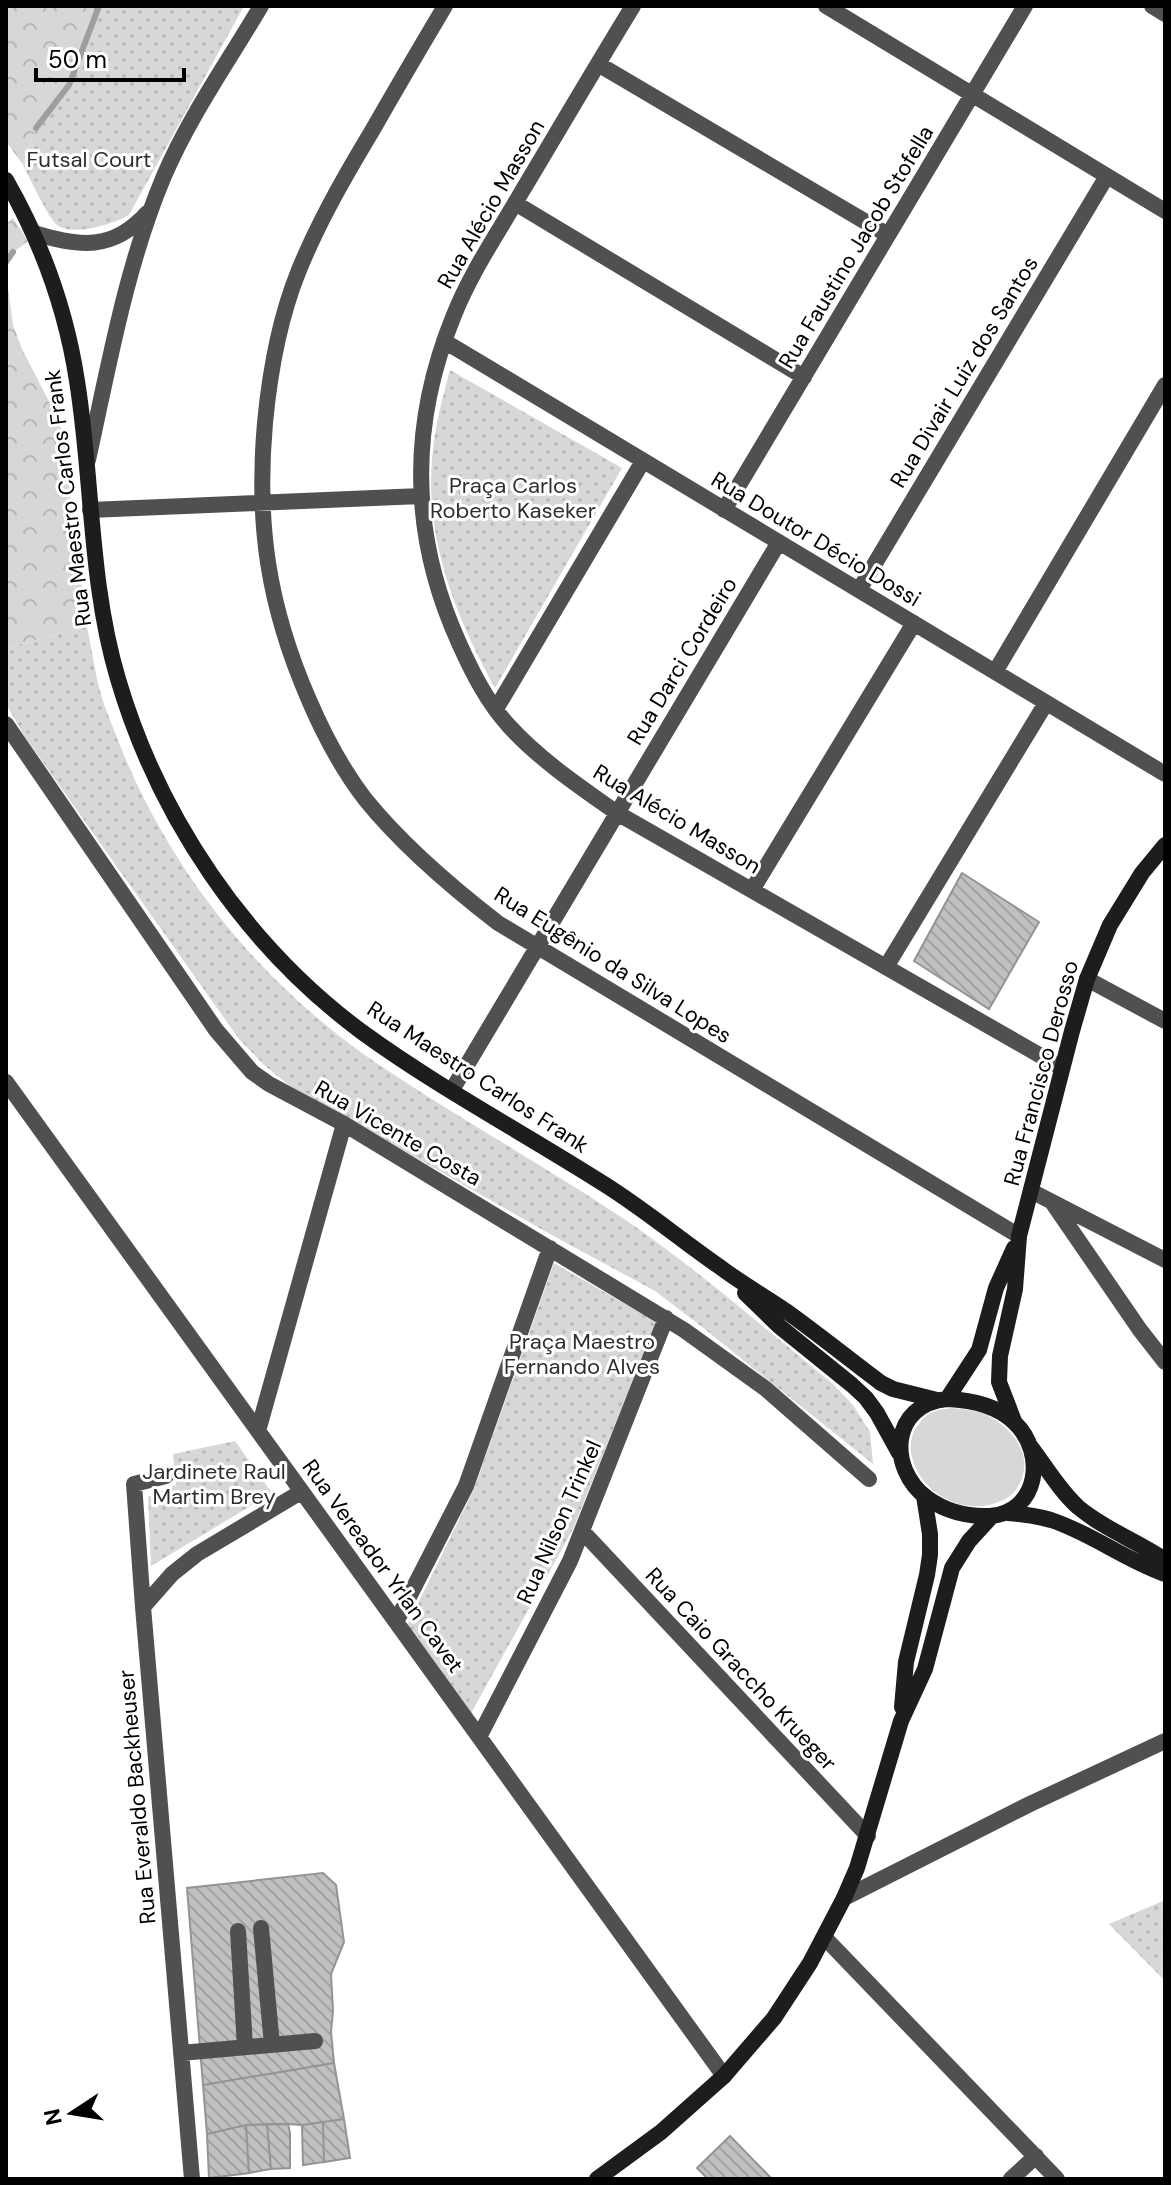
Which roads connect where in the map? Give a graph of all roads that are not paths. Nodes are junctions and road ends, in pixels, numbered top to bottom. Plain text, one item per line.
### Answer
1 (261, 6) edge
2 (445, 6) edge
3 (633, 6) edge
4 (826, 6) edge
5 (1025, 6) edge
6 (1152, 6) edge
7 (1165, 14) edge
8 (598, 64) junction
9 (972, 94) junction
10 (1107, 176) junction
11 (6, 180) edge
12 (515, 203) junction
13 (151, 209) junction
14 (1165, 211) edge
15 (34, 233) junction
16 (888, 235) junction
17 (444, 341) junction
18 (804, 377) junction
19 (1165, 385) edge
20 (643, 461) junction
21 (87, 464) junction
22 (421, 496) junction
23 (261, 503) junction
24 (90, 510) junction
25 (724, 510) junction
26 (779, 542) junction
27 (859, 590) junction
28 (914, 623) junction
29 (995, 672) junction
30 (1046, 703) junction
31 (496, 709) junction
32 (6, 724) edge
33 (1165, 774) edge
34 (617, 813) junction
35 (1165, 845) edge
36 (752, 890) junction
37 (537, 947) junction
38 (886, 967) junction
39 (1087, 979) junction
40 (1165, 1021) edge
41 (1062, 1068) junction
42 (6, 1082) edge
43 (452, 1090) junction
44 (344, 1124) junction
45 (1031, 1191) junction
46 (1052, 1202) junction
47 (1019, 1236) junction
48 (550, 1248) junction
49 (1165, 1260) edge
50 (718, 1267) junction
51 (666, 1318) junction
52 (1165, 1362) edge
53 (942, 1399) junction
54 (1014, 1421) junction
55 (258, 1431) junction
56 (1030, 1446) junction
57 (901, 1459) junction
58 (166, 1476) dead end
59 (869, 1479) dead end
60 (301, 1492) junction
61 (924, 1496) junction
62 (1000, 1514) junction
63 (583, 1532) junction
64 (1165, 1560) edge
65 (1165, 1574) edge
66 (143, 1607) junction
67 (396, 1622) junction
68 (901, 1721) junction
69 (479, 1737) junction
70 (1165, 1741) edge
71 (868, 1836) junction
72 (844, 1898) junction
73 (261, 1928) dead end
74 (238, 1931) dead end
75 (825, 1938) junction
76 (315, 2041) dead end
77 (272, 2045) junction
78 (245, 2047) junction
79 (181, 2053) junction
80 (724, 2076) junction
81 (1036, 2156) junction
82 (192, 2179) edge
83 (597, 2179) edge
84 (1011, 2179) edge
85 (1057, 2179) edge

1 - 13 street
2 - 23 street, Rua Eugênio da Silva Lopes
3 - 8 street, Rua Alécio Masson
4 - 9 street
5 - 9 street, Rua Faustino Jacob Stofella
6 - 7 street
8 - 12 street, Rua Alécio Masson
8 - 16 street
9 - 10 street
9 - 16 street, Rua Faustino Jacob Stofella
10 - 14 street
10 - 27 street, Rua Divair Luiz dos Santos
11 - 15 main road, Rua Maestro Carlos Frank
12 - 17 street, Rua Alécio Masson
12 - 18 street
13 - 15 street
13 - 21 street
15 - 21 main road, Rua Maestro Carlos Frank
16 - 18 street, Rua Faustino Jacob Stofella
17 - 20 street, Rua Doutor Décio Dossi
17 - 22 street, Rua Alécio Masson
18 - 25 street, Rua Faustino Jacob Stofella
19 - 29 street
20 - 25 street, Rua Doutor Décio Dossi
20 - 31 street
21 - 24 main road, Rua Maestro Carlos Frank
22 - 23 street
22 - 31 street, Rua Alécio Masson
23 - 24 street
23 - 37 street, Rua Eugênio da Silva Lopes
24 - 43 main road, Rua Maestro Carlos Frank
25 - 26 street, Rua Doutor Décio Dossi
26 - 27 street, Rua Doutor Décio Dossi
26 - 34 street, Rua Darci Cordeiro
27 - 28 street, Rua Doutor Décio Dossi
28 - 29 street, Rua Doutor Décio Dossi
28 - 36 street
29 - 30 street, Rua Doutor Décio Dossi
30 - 33 street, Rua Doutor Décio Dossi
30 - 38 street
31 - 34 street, Rua Alécio Masson
32 - 44 street, Rua Vicente Costa
34 - 36 street, Rua Alécio Masson
34 - 37 street, Rua Darci Cordeiro
35 - 39 main road, Rua Francisco Derosso
36 - 38 street, Rua Alécio Masson
37 - 43 street, Rua Darci Cordeiro
37 - 47 street, Rua Eugênio da Silva Lopes
38 - 41 street, Rua Alécio Masson
39 - 40 street
39 - 41 main road, Rua Francisco Derosso
41 - 45 main road, Rua Francisco Derosso
42 - 55 street, Rua Vereador Yrlan Cavet
43 - 50 main road, Rua Maestro Carlos Frank
44 - 48 street, Rua Vicente Costa
44 - 55 street
45 - 46 street
45 - 47 main road, Rua Francisco Derosso
46 - 49 street
46 - 52 street
47 - 53 main road, Rua Francisco Derosso
47 - 54 main road, Rua Francisco Derosso
48 - 51 street, Rua Vicente Costa
48 - 67 street
50 - 53 main road, Rua Maestro Carlos Frank
50 - 57 main road, Rua Maestro Carlos Frank
51 - 59 street, Rua Vicente Costa
51 - 63 street, Rua Nilson Trinkel
53 - 54 main road
53 - 57 main road
54 - 56 main road
55 - 60 street, Rua Vereador Yrlan Cavet
56 - 62 main road
56 - 64 main road
57 - 61 main road
58 - 66 street, Rua Everaldo Backheuser
60 - 66 street
60 - 67 street, Rua Vereador Yrlan Cavet
61 - 62 main road
61 - 68 main road
62 - 65 main road
62 - 68 main road
63 - 69 street, Rua Nilson Trinkel
63 - 71 street, Rua Caio Graccho Krueger
66 - 79 street, Rua Everaldo Backheuser
67 - 69 street, Rua Vereador Yrlan Cavet
68 - 71 main road
69 - 80 street, Rua Vereador Yrlan Cavet
70 - 72 street
71 - 72 main road
72 - 75 main road
73 - 77 street
74 - 78 street
75 - 80 main road
75 - 81 street
76 - 77 street
77 - 78 street
78 - 79 street
79 - 82 street, Rua Everaldo Backheuser
80 - 83 main road
81 - 84 street
81 - 85 street

